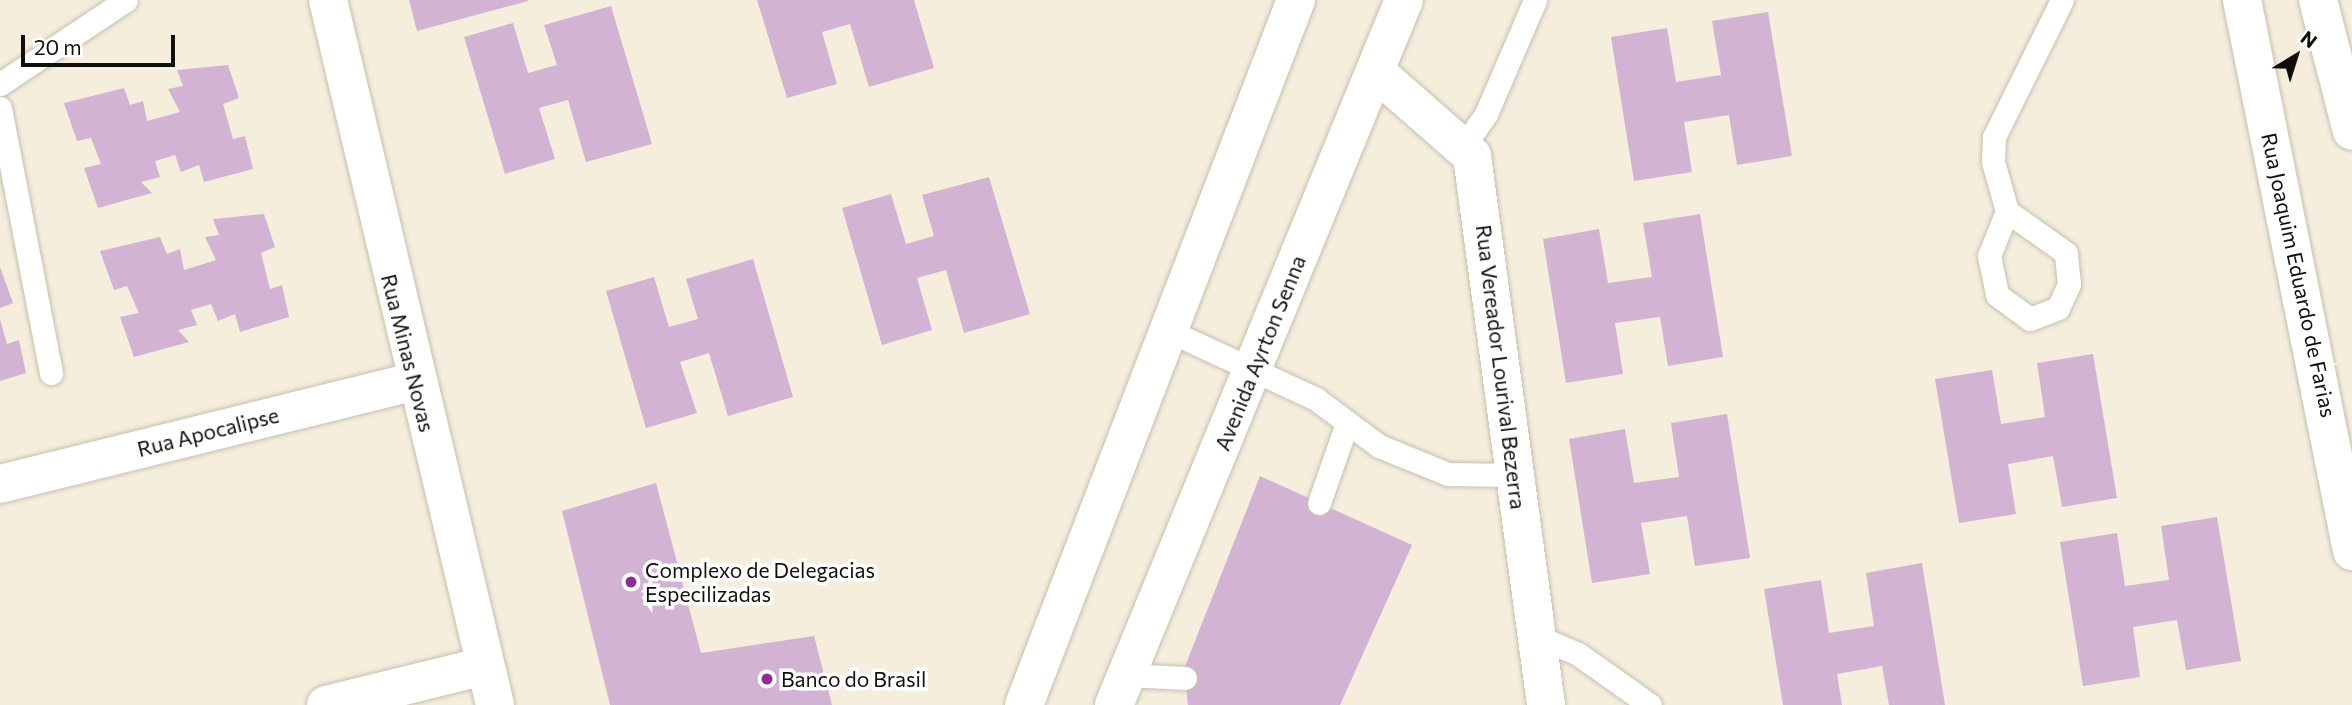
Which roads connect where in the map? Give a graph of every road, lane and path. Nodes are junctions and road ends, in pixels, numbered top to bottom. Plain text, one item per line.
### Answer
1 (126, 0) edge
2 (328, 0) edge
3 (1296, 0) edge
4 (1404, 0) edge
5 (1535, 0) edge
6 (2062, 0) edge
7 (2242, 0) edge
8 (2318, 0) edge
9 (1376, 72) junction
10 (0, 84) edge
11 (0, 108) edge
12 (2352, 131) edge
13 (1465, 144) junction
14 (2007, 211) junction
15 (1169, 331) junction
16 (1255, 366) junction
17 (51, 373) dead end
18 (416, 381) junction
19 (1346, 426) junction
20 (1515, 475) junction
21 (0, 484) edge
22 (1319, 503) dead end
23 (2352, 551) edge
24 (1534, 635) junction
25 (485, 666) junction
26 (1185, 678) dead end
27 (1121, 690) edge
28 (326, 705) edge
29 (495, 705) edge
30 (1024, 705) edge
31 (1546, 705) edge
32 (1650, 705) edge

1 - 10 lane
2 - 18 street, Rua Minas Novas
3 - 15 street
4 - 9 street, Avenida Ayrton Senna
5 - 13 lane
6 - 14 lane
7 - 23 street, Rua Joaquim Eduardo de Farias
8 - 12 street
9 - 13 street
9 - 16 street, Avenida Ayrton Senna
11 - 17 lane
13 - 20 street, Rua Vereador Lourival Bezerra
14 - 14 lane
15 - 16 lane
15 - 30 street
16 - 19 lane
16 - 27 street, Avenida Ayrton Senna
18 - 21 street, Rua Apocalipse
18 - 25 street, Rua Minas Novas
19 - 20 lane
19 - 22 lane
20 - 24 street, Rua Vereador Lourival Bezerra
24 - 31 street, Rua Vereador Lourival Bezerra
24 - 32 lane
25 - 28 street
25 - 29 street, Rua Minas Novas
26 - 27 lane

